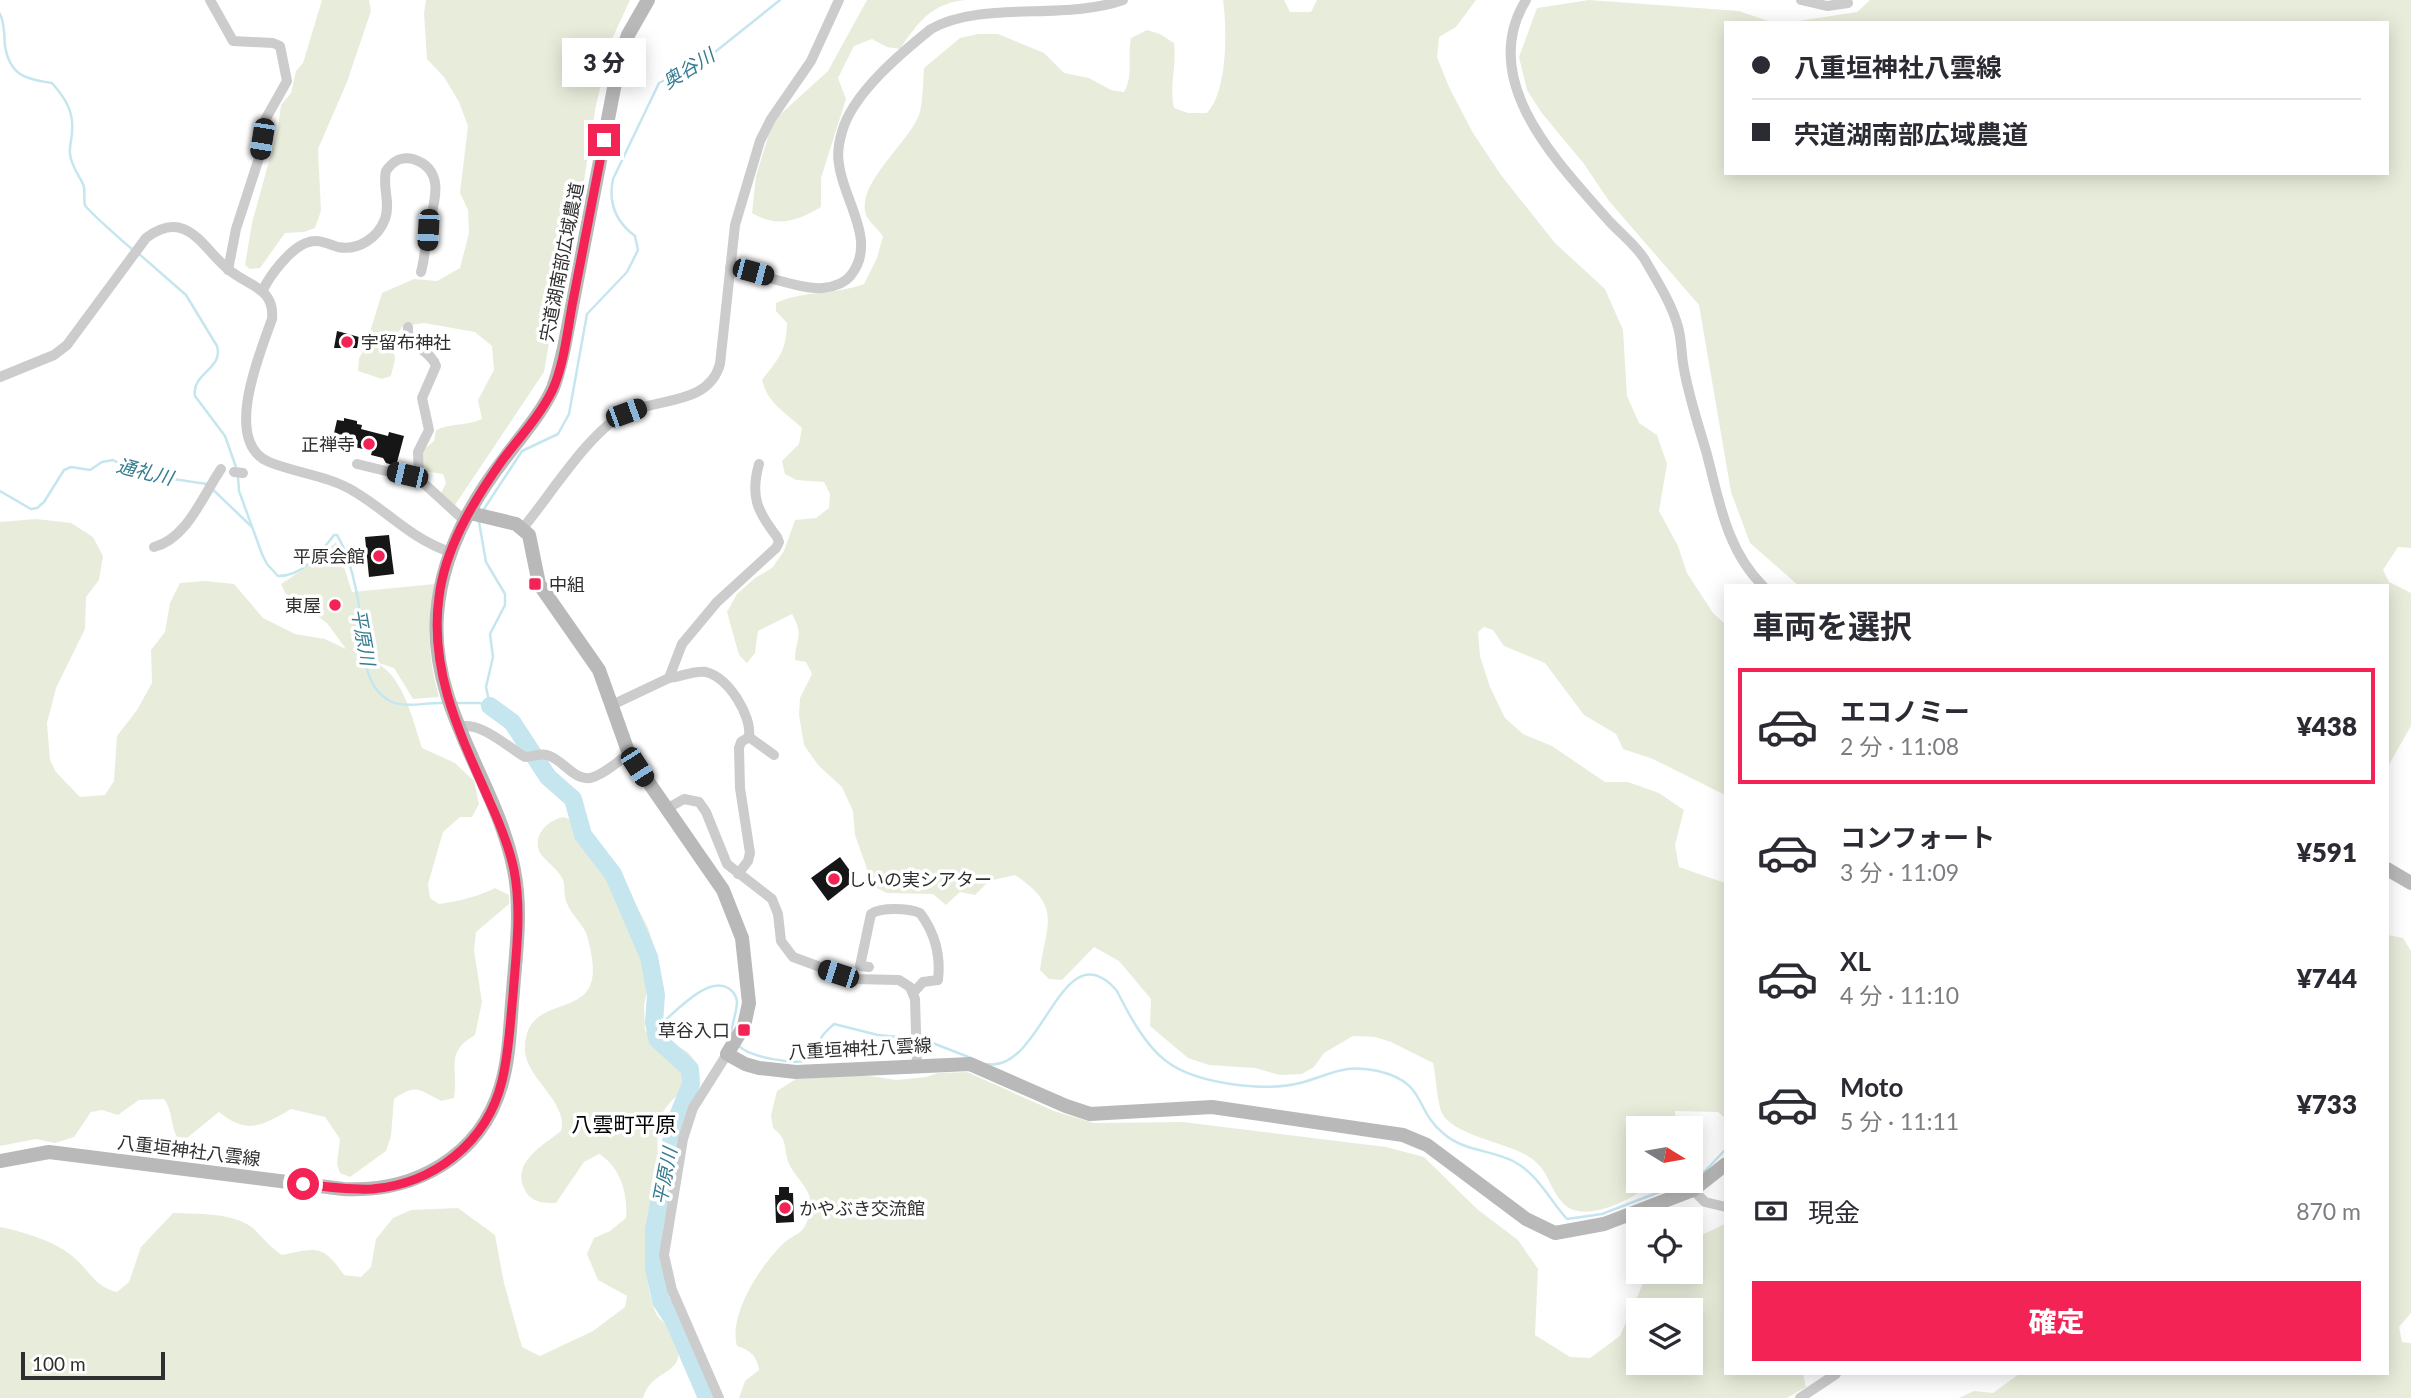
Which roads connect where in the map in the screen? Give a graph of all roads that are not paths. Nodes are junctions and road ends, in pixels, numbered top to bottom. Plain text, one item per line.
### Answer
1 (210, 0) edge
2 (648, 0) edge
3 (839, 0) edge
4 (1123, 0) edge
5 (1526, 0) edge
6 (1801, 0) edge
7 (1848, 3) dead end
8 (730, 268) junction
9 (228, 270) junction
10 (421, 272) dead end
11 (262, 290) junction
12 (408, 327) dead end
13 (0, 377) edge
14 (357, 464) dead end
15 (759, 464) dead end
16 (221, 469) dead end
17 (419, 479) junction
18 (468, 517) junction
19 (523, 528) junction
20 (154, 547) dead end
21 (450, 552) junction
22 (1761, 584) edge
23 (668, 678) junction
24 (611, 705) junction
25 (458, 727) junction
26 (749, 737) junction
27 (629, 754) junction
28 (774, 755) dead end
29 (668, 808) junction
30 (2389, 870) edge
31 (738, 874) junction
32 (2411, 883) edge
33 (869, 967) dead end
34 (914, 992) junction
35 (732, 1046) junction
36 (917, 1065) junction
37 (0, 1161) edge
38 (1724, 1166) edge
39 (1703, 1182) edge
40 (1683, 1194) edge
41 (1697, 1194) edge
42 (1724, 1207) edge
43 (1834, 1375) edge
44 (719, 1398) edge
45 (1800, 1398) edge

1 - 9 street
2 - 18 main road, 宍道湖南部広域農道
3 - 8 street
4 - 8 street
5 - 22 street
6 - 7 street
8 - 19 street
9 - 11 street
9 - 13 street
10 - 11 street
11 - 21 street
12 - 17 street
14 - 17 street
15 - 23 street
16 - 20 street
17 - 18 street
18 - 19 main road
18 - 21 main road, 八重垣神社八雲線
19 - 24 main road
21 - 25 main road, 八重垣神社八雲線
23 - 24 street
23 - 26 street
24 - 27 main road
25 - 27 street
25 - 37 main road, 八重垣神社八雲線
26 - 28 street
26 - 31 street
27 - 29 main road
29 - 31 street
29 - 35 main road
30 - 32 main road
31 - 34 street
33 - 34 street
34 - 36 street
35 - 36 main road, 八重垣神社八雲線
35 - 44 street
36 - 40 main road, 八重垣神社八雲線
38 - 39 main road, 八重垣神社八雲線
41 - 42 street
43 - 45 street

